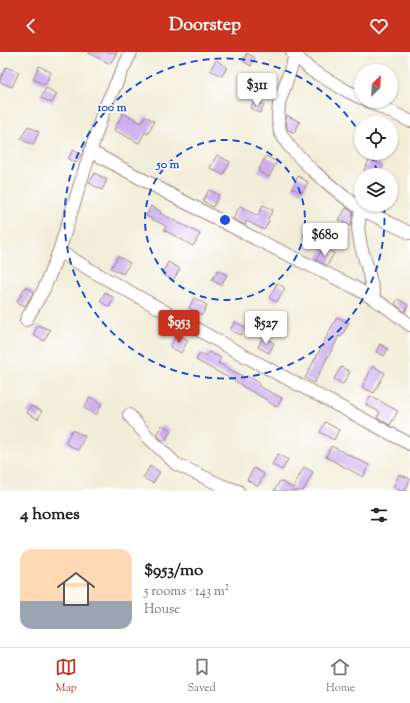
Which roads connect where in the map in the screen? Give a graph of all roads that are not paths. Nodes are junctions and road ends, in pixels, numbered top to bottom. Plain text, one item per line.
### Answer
1 (130, 52) edge
2 (294, 54) edge
3 (354, 94) edge
4 (383, 108) edge
5 (410, 121) edge
6 (90, 151) junction
7 (354, 203) edge
8 (361, 212) edge
9 (367, 212) edge
10 (410, 233) edge
11 (59, 251) junction
12 (375, 300) junction
13 (26, 320) dead end
14 (410, 326) edge
15 (129, 415) dead end
16 (409, 442) edge
17 (238, 491) edge

1 - 6 street
2 - 3 street
2 - 7 street
4 - 5 street
6 - 11 street
6 - 12 street
8 - 12 street
9 - 10 street
11 - 13 street
11 - 16 street
12 - 14 street
15 - 17 street

